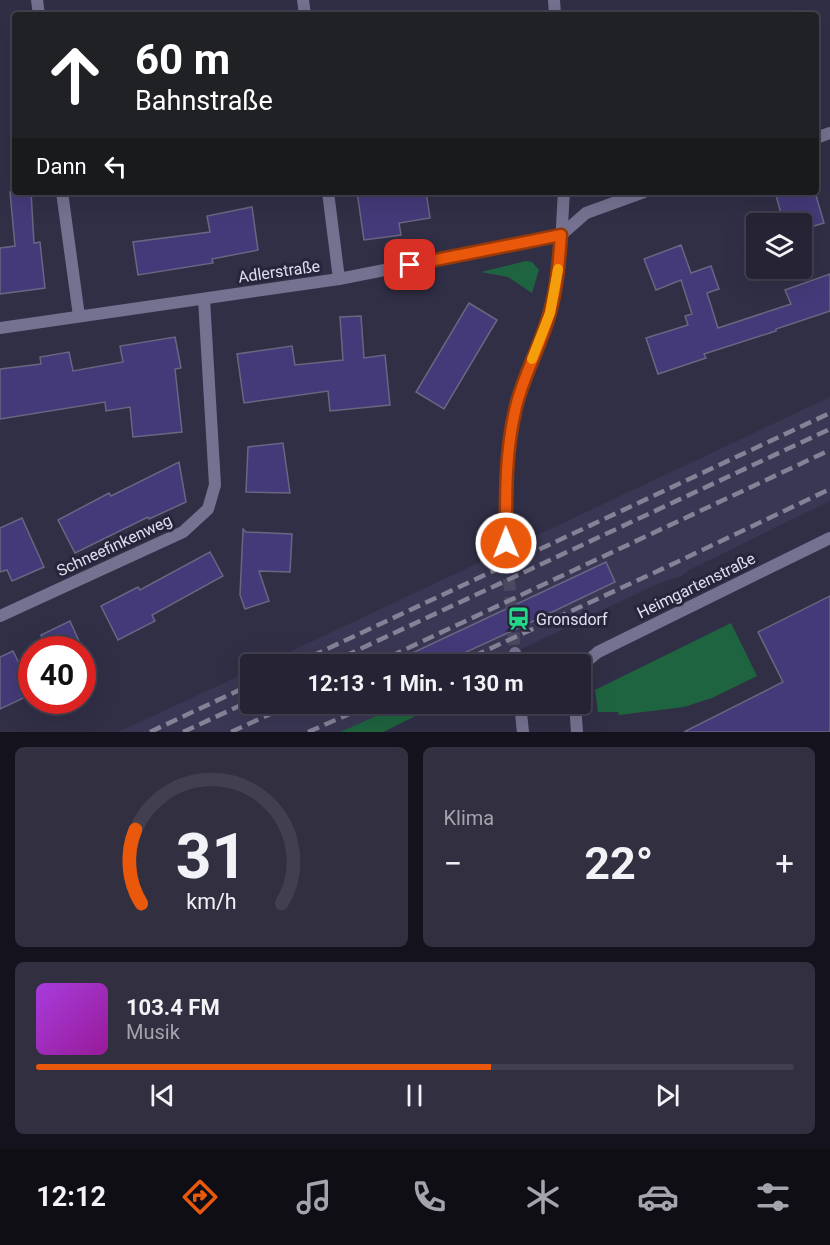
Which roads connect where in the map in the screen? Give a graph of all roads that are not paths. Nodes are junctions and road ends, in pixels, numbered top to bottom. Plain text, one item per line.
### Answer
1 (62, 195) edge
2 (328, 195) edge
3 (564, 195) edge
4 (636, 195) edge
5 (561, 235) junction
6 (339, 279) junction
7 (204, 299) junction
8 (79, 316) junction
9 (0, 328) edge
10 (830, 538) edge
11 (506, 543) tunnel mouth
12 (0, 616) edge
13 (591, 658) edge
14 (521, 714) edge
15 (576, 714) edge
16 (523, 732) edge
17 (577, 732) edge

1 - 8 street
2 - 6 street
3 - 5 street
4 - 5 street
5 - 6 street, Adlerstraße
5 - 11 street
6 - 7 street, Adlerstraße
7 - 8 street, Adlerstraße
7 - 12 street, Schneefinkenweg
8 - 9 street, Adlerstraße
10 - 13 street, Heimgartenstraße
14 - 16 street
15 - 17 street

